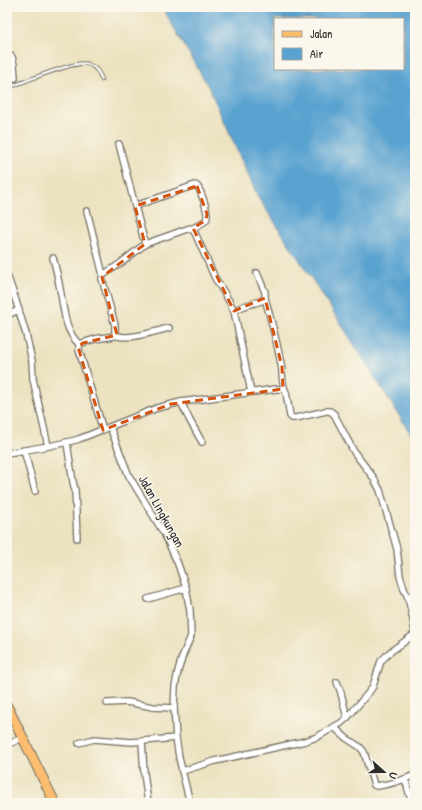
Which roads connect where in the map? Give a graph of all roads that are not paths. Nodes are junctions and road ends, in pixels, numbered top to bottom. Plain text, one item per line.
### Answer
1 (7, 54) edge
2 (15, 78) dead end
3 (102, 80) dead end
4 (7, 88) edge
5 (119, 144) dead end
6 (135, 206) junction
7 (88, 211) dead end
8 (192, 229) junction
9 (145, 244) junction
10 (53, 258) dead end
11 (257, 273) dead end
12 (7, 275) edge
13 (103, 275) junction
14 (265, 298) junction
15 (19, 310) junction
16 (234, 311) junction
17 (7, 315) edge
18 (169, 328) dead end
19 (115, 335) junction
20 (79, 344) junction
21 (283, 389) junction
22 (251, 392) junction
23 (181, 402) junction
24 (110, 427) junction
25 (103, 430) junction
26 (202, 442) dead end
27 (67, 443) junction
28 (48, 446) junction
29 (24, 450) junction
30 (7, 453) edge
31 (35, 491) dead end
32 (77, 538) dead end
33 (186, 588) junction
34 (415, 595) edge
35 (408, 597) junction
36 (148, 599) dead end
37 (415, 633) edge
38 (337, 682) dead end
39 (107, 703) dead end
40 (7, 706) edge
41 (174, 708) junction
42 (347, 718) junction
43 (334, 727) junction
44 (22, 738) junction
45 (176, 738) junction
46 (142, 741) junction
47 (79, 743) dead end
48 (7, 745) edge
49 (182, 771) junction
50 (415, 774) edge
51 (405, 779) junction
52 (55, 803) edge
53 (148, 803) edge
54 (190, 803) edge
55 (412, 803) edge

1 - 2 street
3 - 4 lane
5 - 6 street
6 - 8 street
6 - 9 street
7 - 13 street
8 - 9 street
8 - 16 street
9 - 13 street
10 - 20 street
11 - 14 street
12 - 15 street
13 - 19 street
14 - 16 street
14 - 21 street
15 - 17 street
15 - 28 street
16 - 22 street
18 - 19 street
19 - 20 street
20 - 25 street
21 - 22 street
21 - 35 street
22 - 23 street
23 - 24 street
23 - 26 street
24 - 25 street
24 - 33 street, Jalan Lingkungan
25 - 27 street
27 - 28 street
27 - 32 street
28 - 29 street
29 - 30 street
29 - 31 street
33 - 36 street
33 - 41 street, Jalan Lingkungan
34 - 35 street
35 - 37 street
37 - 42 street
38 - 42 street
39 - 41 street
40 - 44 main road
41 - 45 street, Jalan Lingkungan
42 - 43 street
43 - 49 street
43 - 51 street
44 - 48 street
44 - 52 main road
45 - 46 street
45 - 49 street, Jalan Lingkungan
46 - 47 street
46 - 53 street
49 - 54 street, Jalan Lingkungan
50 - 51 street
51 - 55 street

